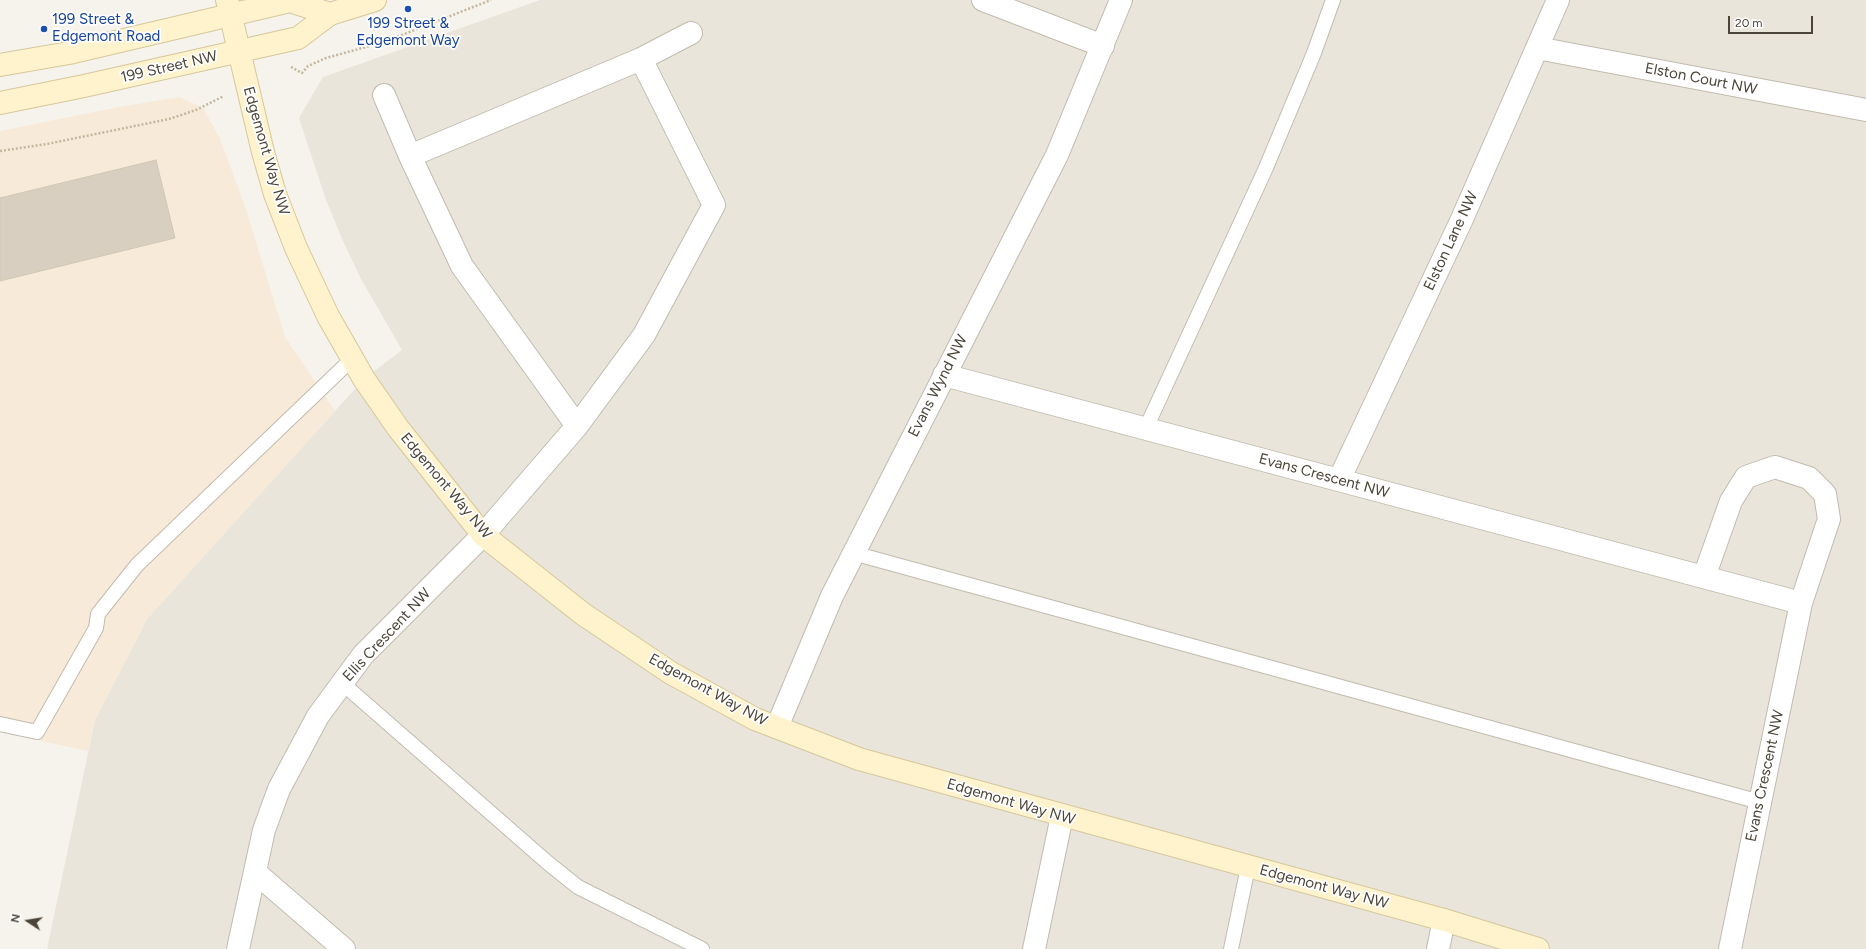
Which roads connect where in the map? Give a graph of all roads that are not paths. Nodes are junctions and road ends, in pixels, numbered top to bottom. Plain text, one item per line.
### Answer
1 (374, 0) edge
2 (983, 0) edge
3 (1121, 0) edge
4 (1333, 0) edge
5 (1558, 0) edge
6 (229, 8) edge
7 (330, 14) junction
8 (691, 33) dead end
9 (1102, 46) junction
10 (1537, 48) junction
11 (238, 52) junction
12 (641, 59) junction
13 (0, 65) edge
14 (384, 95) dead end
15 (0, 103) edge
16 (1866, 110) edge
17 (410, 156) junction
18 (353, 358) junction
19 (944, 375) junction
20 (577, 426) junction
21 (1146, 428) junction
22 (1339, 480) junction
23 (483, 535) junction
24 (853, 553) junction
25 (1704, 577) junction
26 (1801, 603) junction
27 (342, 683) junction
28 (0, 724) edge
29 (777, 727) junction
30 (1760, 802) junction
31 (1062, 816) junction
32 (1248, 867) junction
33 (255, 872) junction
34 (1444, 920) junction
35 (238, 949) edge
36 (344, 949) edge
37 (702, 949) edge
38 (1034, 949) edge
39 (1231, 949) edge
40 (1438, 949) edge
41 (1538, 949) edge
42 (1730, 949) edge

1 - 7 street, 199 Street NW
2 - 9 street
3 - 9 street, Evans Wynd NW
4 - 21 lane
5 - 10 street, Elston Lane NW
6 - 7 street
6 - 11 street, Edgemont Way NW
6 - 13 street
7 - 11 street, 199 Street NW
8 - 12 street
9 - 19 street, Evans Wynd NW
10 - 16 street, Elston Court NW
10 - 22 street, Elston Lane NW
11 - 15 street, 199 Street NW
11 - 18 street, Edgemont Way NW
12 - 17 street
12 - 20 street, Ellis Crescent NW
14 - 17 street
17 - 20 street
18 - 23 street, Edgemont Way NW
18 - 28 lane
19 - 21 street, Evans Crescent NW
19 - 24 street, Evans Wynd NW
20 - 23 street, Ellis Crescent NW
21 - 22 street, Evans Crescent NW
22 - 25 street, Evans Crescent NW
23 - 27 street, Ellis Crescent NW
23 - 29 street, Edgemont Way NW
24 - 29 street, Evans Wynd NW
24 - 30 lane
25 - 26 street, Evans Crescent NW
25 - 26 street, Evans Crescent NW
26 - 30 street, Evans Crescent NW
27 - 33 street, Ellis Crescent NW
27 - 37 lane
29 - 31 street, Edgemont Way NW
30 - 42 street, Evans Crescent NW
31 - 32 street, Edgemont Way NW
31 - 38 street
32 - 34 street, Edgemont Way NW
32 - 39 lane
33 - 35 street, Ellis Crescent NW
33 - 36 street
34 - 40 street
34 - 41 street, Edgemont Way NW

